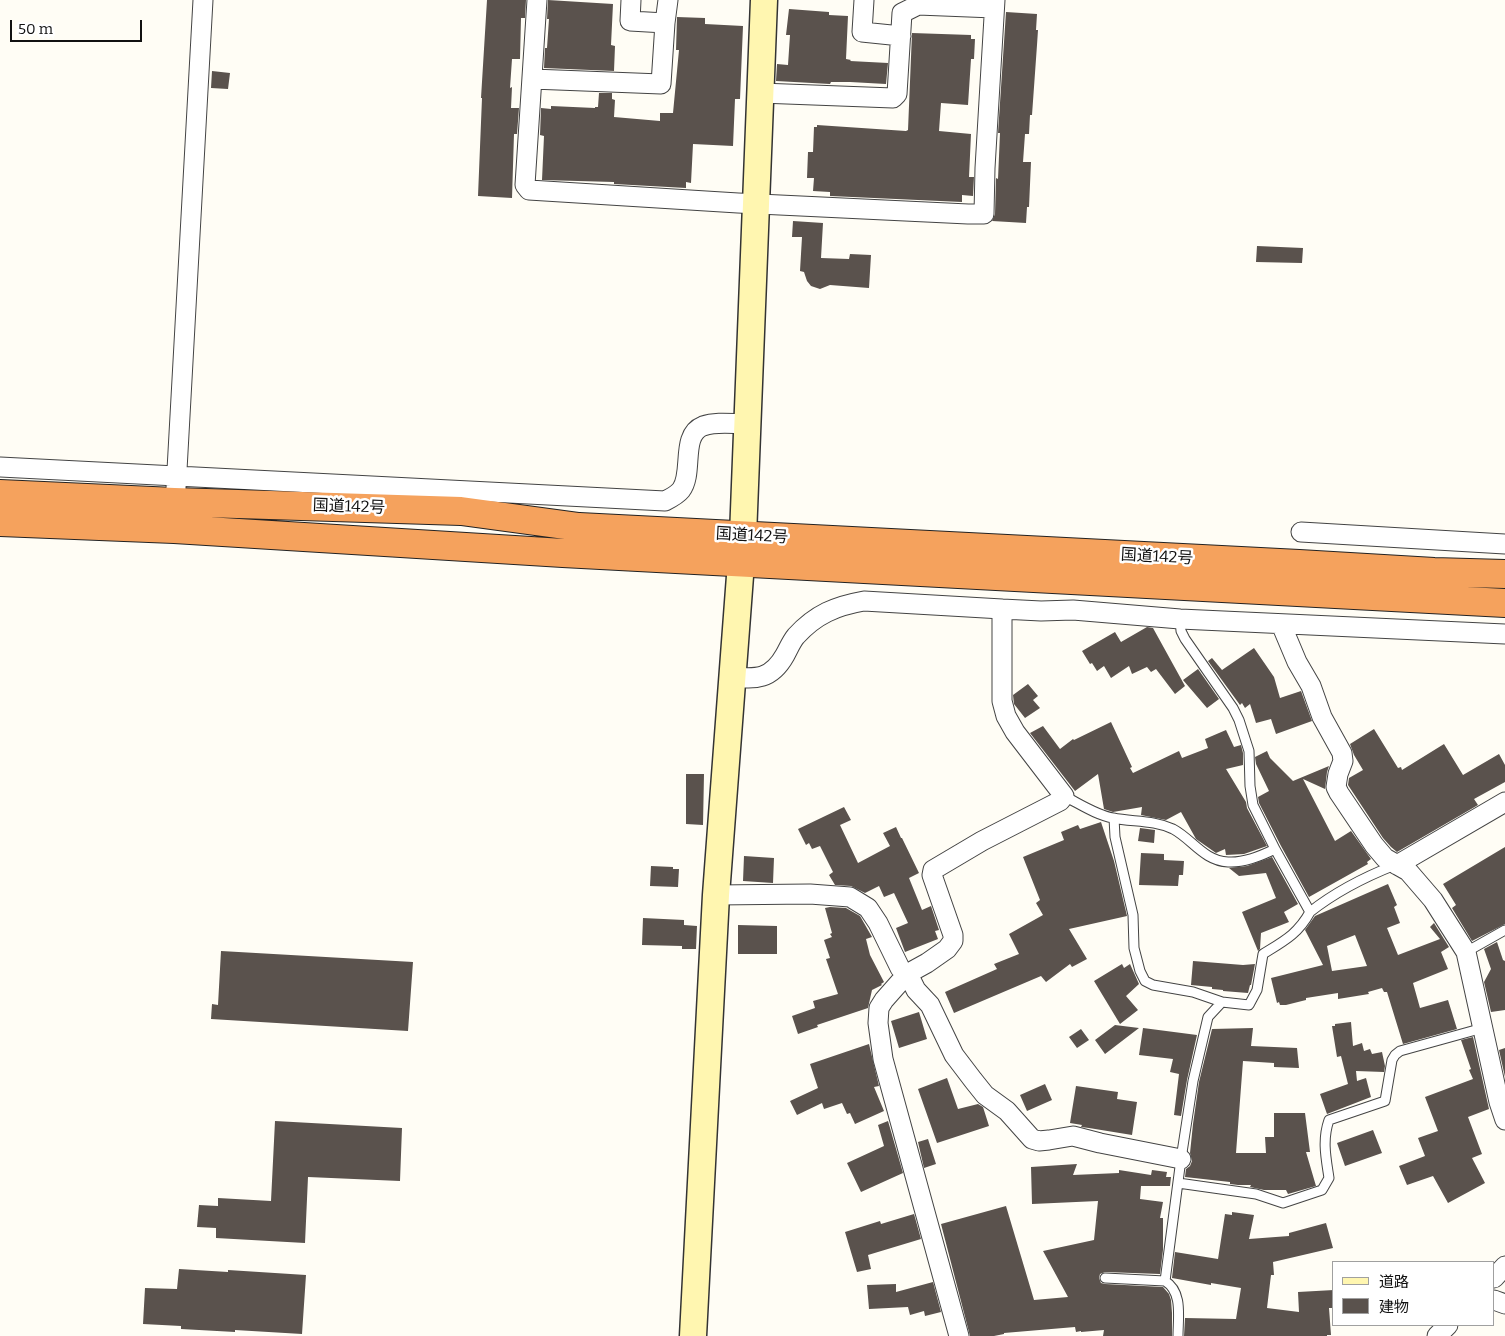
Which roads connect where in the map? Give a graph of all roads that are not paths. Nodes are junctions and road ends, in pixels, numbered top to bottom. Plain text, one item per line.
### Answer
1 (204, 0) edge
2 (537, 0) edge
3 (631, 0) edge
4 (668, 0) edge
5 (764, 0) edge
6 (864, 0) edge
7 (995, 4) edge
8 (665, 23) junction
9 (901, 36) junction
10 (532, 78) junction
11 (760, 93) junction
12 (755, 203) junction
13 (747, 424) junction
14 (0, 467) edge
15 (176, 489) junction
16 (0, 494) edge
17 (0, 522) edge
18 (1301, 532) dead end
19 (1505, 544) edge
20 (741, 549) junction
21 (1505, 574) edge
22 (1505, 603) edge
23 (1002, 609) junction
24 (1180, 619) junction
25 (1282, 624) junction
26 (1505, 634) edge
27 (732, 677) junction
28 (1064, 796) junction
29 (1505, 802) edge
30 (1114, 818) junction
31 (1275, 849) junction
32 (1397, 865) junction
33 (716, 895) junction
34 (1310, 912) junction
35 (1505, 930) edge
36 (1466, 952) junction
37 (906, 974) junction
38 (1222, 1002) junction
39 (1483, 1028) junction
40 (1505, 1120) edge
41 (1181, 1159) junction
42 (1178, 1183) junction
43 (1505, 1266) edge
44 (1495, 1277) edge
45 (1105, 1278) dead end
46 (1165, 1281) junction
47 (1447, 1326) edge
48 (693, 1336) edge
49 (959, 1336) edge
50 (1178, 1336) edge
51 (1437, 1336) edge

1 - 15 street
2 - 10 street
3 - 8 street
4 - 8 street
5 - 11 street
6 - 9 street
7 - 9 street
7 - 12 street
8 - 10 street
9 - 11 street
10 - 12 street
11 - 12 street
12 - 13 street
13 - 15 street
13 - 20 street
14 - 15 street
15 - 16 highway, 国道142号
15 - 20 highway, 国道142号
17 - 20 highway, 国道142号
18 - 19 street
20 - 21 highway, 国道142号
20 - 22 highway, 国道142号
20 - 27 street
23 - 24 street
23 - 27 street
23 - 28 street
24 - 25 street
24 - 31 lane
25 - 26 street
25 - 32 street
27 - 33 street
28 - 30 lane
28 - 37 street
29 - 32 street
30 - 31 lane
30 - 38 lane
31 - 34 lane
32 - 34 lane
32 - 36 street
33 - 37 street
33 - 48 street
34 - 38 lane
35 - 36 lane
36 - 39 street
37 - 41 street
37 - 49 street
38 - 41 lane
39 - 40 street
39 - 42 lane
41 - 42 lane
42 - 46 lane
43 - 44 street
45 - 46 lane
46 - 50 lane
47 - 51 street

